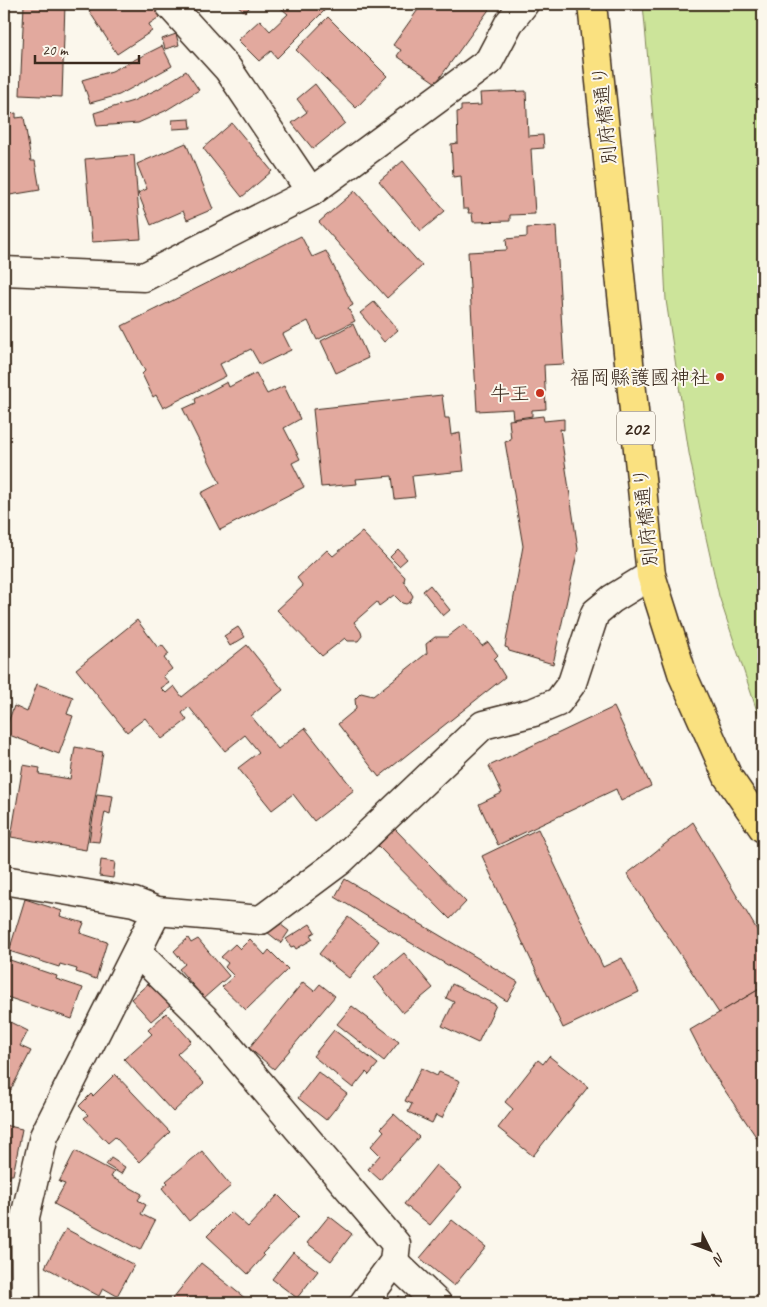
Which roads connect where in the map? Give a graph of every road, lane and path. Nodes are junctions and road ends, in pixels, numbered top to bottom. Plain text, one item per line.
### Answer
1 (169, 4) edge
2 (524, 4) edge
3 (592, 4) edge
4 (310, 192) junction
5 (4, 271) edge
6 (651, 575) junction
7 (763, 828) edge
8 (4, 880) edge
9 (157, 911) junction
10 (137, 952) junction
11 (394, 1262) junction
12 (26, 1303) edge
13 (364, 1303) edge
14 (437, 1303) edge

1 - 4 street
2 - 4 street
3 - 6 highway, 別府橋通り / 202
4 - 5 street
6 - 7 highway, 別府橋通り / 202
6 - 9 street
8 - 9 street
9 - 10 street
10 - 11 street
10 - 12 street
11 - 13 street
11 - 14 street

